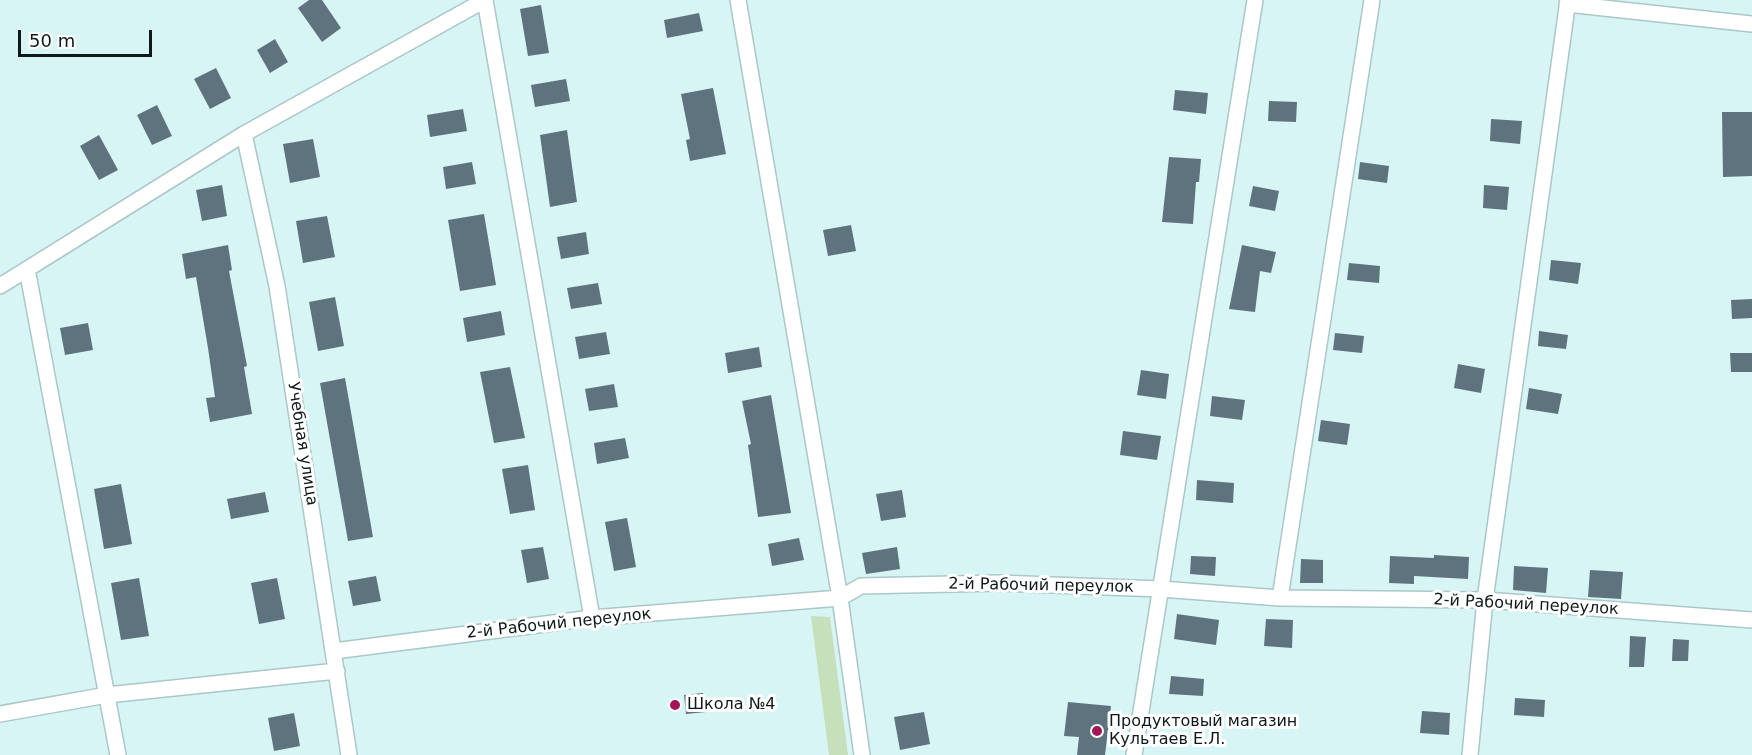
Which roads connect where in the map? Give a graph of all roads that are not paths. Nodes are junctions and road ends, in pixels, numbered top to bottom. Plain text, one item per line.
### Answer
1 (738, 0) edge
2 (1255, 0) edge
3 (1372, 0) edge
4 (1568, 2) edge
5 (1752, 24) edge
6 (244, 134) junction
7 (27, 269) junction
8 (0, 286) edge
9 (1161, 589) junction
10 (840, 598) junction
11 (1280, 598) junction
12 (1485, 600) junction
13 (592, 618) junction
14 (1752, 620) edge
15 (334, 651) junction
16 (337, 670) junction
17 (107, 695) junction
18 (0, 714) edge
19 (118, 755) edge
20 (349, 755) edge
21 (862, 755) edge
22 (1134, 755) edge
23 (1470, 755) edge

1 - 10 street
2 - 9 street
3 - 11 street
4 - 5 street
4 - 12 street
6 - 7 street
6 - 13 street
6 - 15 street, Учебная улица
7 - 8 street
7 - 17 street
9 - 10 street, 2-й Рабочий переулок
9 - 11 street, 2-й Рабочий переулок
9 - 22 street
10 - 13 street, 2-й Рабочий переулок
10 - 21 street
11 - 12 street, 2-й Рабочий переулок
12 - 14 street, 2-й Рабочий переулок
12 - 23 street
13 - 15 street, 2-й Рабочий переулок
15 - 16 street, Учебная улица
16 - 17 street
16 - 20 street, Учебная улица
17 - 18 street
17 - 19 street

